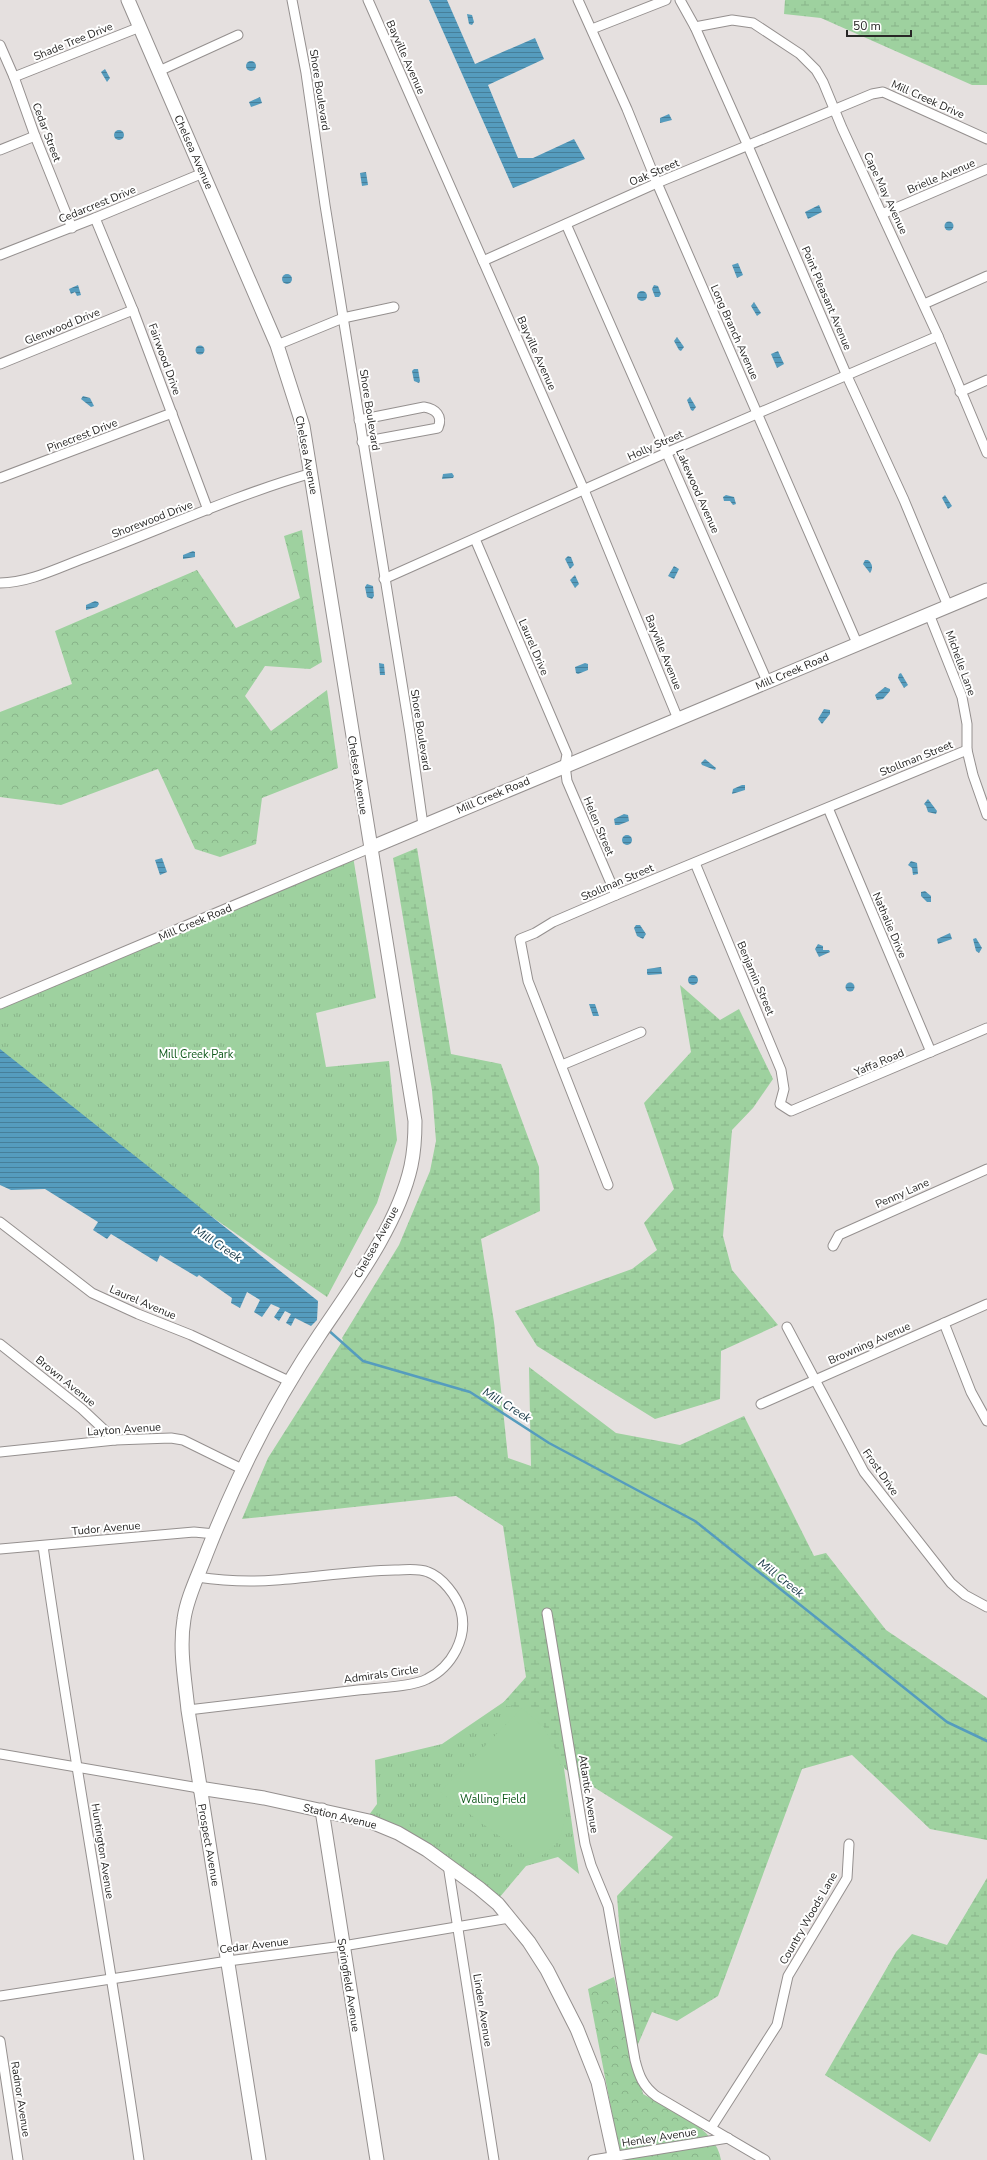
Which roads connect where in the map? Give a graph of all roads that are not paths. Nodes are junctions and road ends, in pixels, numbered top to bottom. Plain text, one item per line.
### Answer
1 (128, 0) edge
2 (292, 0) edge
3 (368, 0) edge
4 (578, 0) edge
5 (666, 0) edge
6 (680, 0) edge
7 (140, 27) junction
8 (695, 27) junction
9 (592, 29) junction
10 (238, 35) dead end
11 (0, 45) edge
12 (159, 72) junction
13 (14, 77) junction
14 (835, 108) junction
15 (35, 136) junction
16 (987, 139) edge
17 (748, 146) junction
18 (0, 150) edge
19 (987, 169) edge
20 (203, 173) junction
21 (657, 183) junction
22 (882, 214) junction
23 (95, 218) junction
24 (566, 224) junction
25 (72, 228) junction
26 (0, 255) edge
27 (483, 261) junction
28 (987, 276) edge
29 (924, 304) junction
30 (394, 307) dead end
31 (133, 310) junction
32 (343, 318) junction
33 (938, 336) junction
34 (277, 345) junction
35 (0, 364) edge
36 (847, 376) junction
37 (987, 380) edge
38 (960, 392) junction
39 (172, 413) junction
40 (758, 414) junction
41 (359, 420) junction
42 (362, 442) junction
43 (668, 452) junction
44 (987, 453) edge
45 (312, 473) junction
46 (0, 478) edge
47 (584, 490) junction
48 (208, 510) junction
49 (475, 539) junction
50 (384, 579) junction
51 (0, 583) edge
52 (987, 590) edge
53 (948, 606) junction
54 (929, 614) junction
55 (857, 643) junction
56 (767, 681) junction
57 (678, 719) junction
58 (967, 750) junction
59 (565, 765) junction
60 (828, 808) junction
61 (987, 815) edge
62 (423, 825) junction
63 (370, 848) junction
64 (695, 863) junction
65 (616, 896) junction
66 (0, 1004) edge
67 (987, 1028) edge
68 (641, 1032) dead end
69 (931, 1052) junction
70 (562, 1065) junction
71 (780, 1104) joint
72 (987, 1169) edge
73 (608, 1185) dead end
74 (0, 1222) edge
75 (833, 1246) dead end
76 (987, 1304) edge
77 (944, 1323) junction
78 (787, 1327) dead end
79 (0, 1344) edge
80 (10, 1352) junction
81 (0, 1353) edge
82 (815, 1380) junction
83 (291, 1382) junction
84 (761, 1404) dead end
85 (987, 1422) edge
86 (115, 1440) junction
87 (0, 1452) edge
88 (242, 1469) junction
89 (215, 1534) junction
90 (43, 1546) junction
91 (0, 1549) edge
92 (197, 1578) junction
93 (987, 1607) edge
94 (547, 1612) dead end
95 (188, 1710) junction
96 (0, 1754) edge
97 (78, 1766) junction
98 (199, 1788) junction
99 (322, 1810) junction
100 (849, 1844) dead end
101 (448, 1864) junction
102 (510, 1918) junction
103 (458, 1926) junction
104 (343, 1946) junction
105 (228, 1960) junction
106 (112, 1978) junction
107 (0, 1996) edge
108 (0, 2041) edge
109 (711, 2128) junction
110 (728, 2138) junction
111 (614, 2158) edge
112 (18, 2160) edge
113 (139, 2160) edge
114 (259, 2160) edge
115 (377, 2160) edge
116 (494, 2160) edge
117 (593, 2160) edge
118 (765, 2160) edge

1 - 7 main road, Chelsea Avenue
2 - 32 street, Shore Boulevard
3 - 27 street, Bayville Avenue
4 - 9 street, Long Branch Avenue
5 - 9 street
6 - 8 street, Point Pleasant Avenue
7 - 12 main road, Chelsea Avenue
7 - 13 street, Shade Tree Drive
8 - 14 street, Cape May Avenue
8 - 17 street, Point Pleasant Avenue
9 - 21 street, Long Branch Avenue
10 - 12 street
11 - 13 street, Cedar Street
12 - 20 main road, Chelsea Avenue
13 - 15 street, Cedar Street
14 - 16 street, Mill Creek Drive
14 - 17 street, Oak Street
14 - 22 street, Cape May Avenue
15 - 18 street
15 - 25 street, Cedar Street
17 - 21 street, Oak Street
17 - 36 street, Point Pleasant Avenue
19 - 22 street, Brielle Avenue
20 - 23 street, Cedarcrest Drive
20 - 34 main road, Chelsea Avenue
21 - 24 street, Oak Street
21 - 40 street, Long Branch Avenue
22 - 29 street, Cape May Avenue
23 - 25 street, Cedarcrest Drive
23 - 31 street, Fairwood Drive
24 - 27 street, Oak Street
24 - 43 street, Lakewood Avenue
25 - 26 street, Cedarcrest Drive
27 - 47 street, Bayville Avenue
28 - 29 street
29 - 33 street, Cape May Avenue
30 - 32 street
31 - 35 street, Glenwood Drive
31 - 39 street, Fairwood Drive
32 - 34 street
32 - 41 street, Shore Boulevard
33 - 36 street, Holly Street
33 - 38 street, Cape May Avenue
34 - 45 main road, Chelsea Avenue
36 - 40 street, Holly Street
36 - 53 street, Point Pleasant Avenue
37 - 38 street
38 - 44 street, Cape May Avenue
39 - 46 street, Pinecrest Drive
39 - 48 street, Fairwood Drive
40 - 43 street, Holly Street
40 - 55 street, Long Branch Avenue
41 - 42 street, Shore Boulevard
41 - 42 street
42 - 50 street, Shore Boulevard
43 - 47 street, Holly Street
43 - 56 street, Lakewood Avenue
45 - 48 street, Shorewood Drive
45 - 63 main road, Chelsea Avenue
47 - 49 street, Holly Street
47 - 57 street, Bayville Avenue
48 - 51 street, Shorewood Drive
49 - 50 street, Holly Street
49 - 59 street, Laurel Drive
50 - 62 street, Shore Boulevard
52 - 53 main road, Mill Creek Road
53 - 54 main road, Mill Creek Road
54 - 55 main road, Mill Creek Road
54 - 58 street, Michelle Lane
55 - 56 main road, Mill Creek Road
56 - 57 main road, Mill Creek Road
57 - 59 main road, Mill Creek Road
58 - 60 street, Stollman Street
58 - 61 street, Michelle Lane
59 - 62 main road, Mill Creek Road
59 - 65 street, Helen Street
60 - 64 street, Stollman Street
60 - 69 street, Nathalie Drive
62 - 63 main road, Mill Creek Road
63 - 66 street, Mill Creek Road
63 - 83 main road, Chelsea Avenue
64 - 65 street, Stollman Street
64 - 71 street, Benjamin Street
65 - 70 street, Stollman Street
67 - 69 street, Yaffa Road
68 - 70 street
69 - 71 street, Yaffa Road
70 - 73 street, Stollman Street
72 - 75 street, Penny Lane
74 - 83 street, Laurel Avenue
76 - 77 street, Browning Avenue
77 - 82 street, Browning Avenue
77 - 85 street
78 - 82 street, Frost Drive
79 - 80 street, Brown Avenue
80 - 81 street
80 - 86 street, Brown Avenue
82 - 84 street, Browning Avenue
82 - 93 street, Frost Drive
83 - 88 main road, Chelsea Avenue
86 - 87 street, Layton Avenue
86 - 88 street, Layton Avenue
88 - 89 main road, Chelsea Avenue
89 - 90 street, Tudor Avenue
89 - 92 main road, Prospect Avenue
90 - 91 street, Tudor Avenue
90 - 97 street, Huntington Avenue
92 - 95 main road, Prospect Avenue
92 - 95 street, Admirals Circle
94 - 109 street, Atlantic Avenue
95 - 98 main road, Prospect Avenue
96 - 97 street, Station Avenue
97 - 98 street, Station Avenue
97 - 106 street, Huntington Avenue
98 - 99 main road, Station Avenue
98 - 105 main road, Prospect Avenue
99 - 101 main road, Station Avenue
99 - 104 main road, Springfield Avenue
100 - 109 street, Country Woods Lane
101 - 102 main road, Station Avenue
101 - 103 street, Linden Avenue
102 - 103 street, Cedar Avenue
102 - 111 main road, Station Avenue
103 - 104 street, Cedar Avenue
103 - 116 street, Linden Avenue
104 - 105 street, Cedar Avenue
104 - 115 main road, Springfield Avenue
105 - 106 street, Cedar Avenue
105 - 114 main road, Prospect Avenue
106 - 107 street, Cedar Avenue
106 - 113 street, Huntington Avenue
108 - 112 street, Radnor Avenue
109 - 110 street, Atlantic Avenue
110 - 111 street, Henley Avenue
110 - 118 street, Atlantic Avenue
111 - 117 street, Henley Avenue

